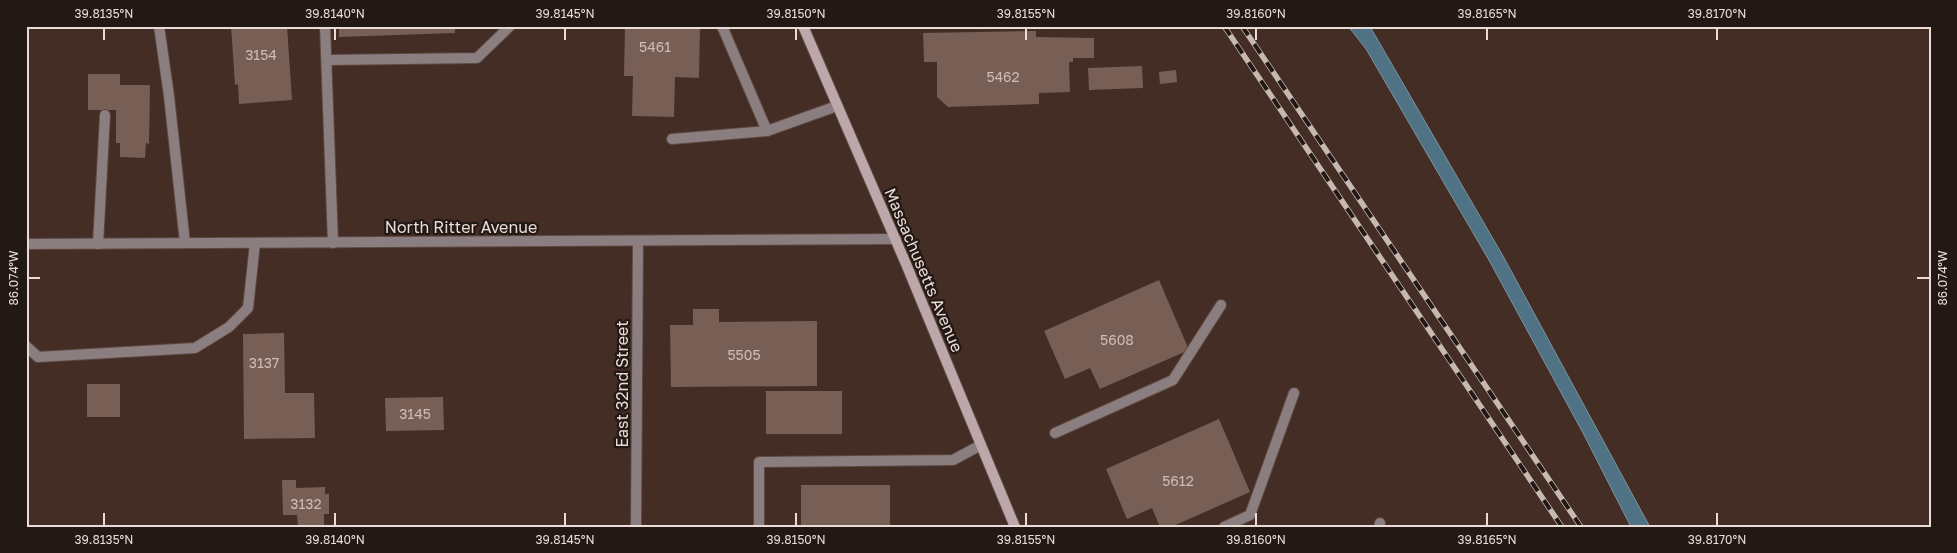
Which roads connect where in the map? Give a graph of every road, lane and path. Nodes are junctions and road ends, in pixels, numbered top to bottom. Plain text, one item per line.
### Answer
1 (158, 26) edge
2 (326, 26) edge
3 (510, 26) edge
4 (722, 26) edge
5 (803, 26) edge
6 (327, 60) junction
7 (838, 106) junction
8 (105, 114) dead end
9 (766, 131) junction
10 (672, 139) dead end
11 (896, 239) junction
12 (638, 241) junction
13 (185, 243) junction
14 (255, 243) junction
15 (333, 243) junction
16 (26, 244) edge
17 (98, 244) junction
18 (1221, 305) dead end
19 (26, 346) edge
20 (1294, 393) dead end
21 (1054, 433) dead end
22 (981, 445) junction
23 (636, 527) edge
24 (759, 527) edge
25 (1015, 527) edge
26 (1224, 527) edge

1 - 13 street
2 - 6 street
3 - 6 street
4 - 9 street
5 - 7 main road, Massachusetts Avenue
6 - 15 street
7 - 9 street
7 - 11 main road, Massachusetts Avenue
8 - 17 street
9 - 10 street
11 - 12 street, North Ritter Avenue
11 - 22 main road, Massachusetts Avenue
12 - 15 street, North Ritter Avenue
12 - 23 street, East 32nd Street
13 - 14 street, North Ritter Avenue
13 - 17 street, North Ritter Avenue
14 - 15 street, North Ritter Avenue
14 - 19 street
16 - 17 street, North Ritter Avenue
18 - 21 street
20 - 26 street
22 - 24 street
22 - 25 main road, Massachusetts Avenue

